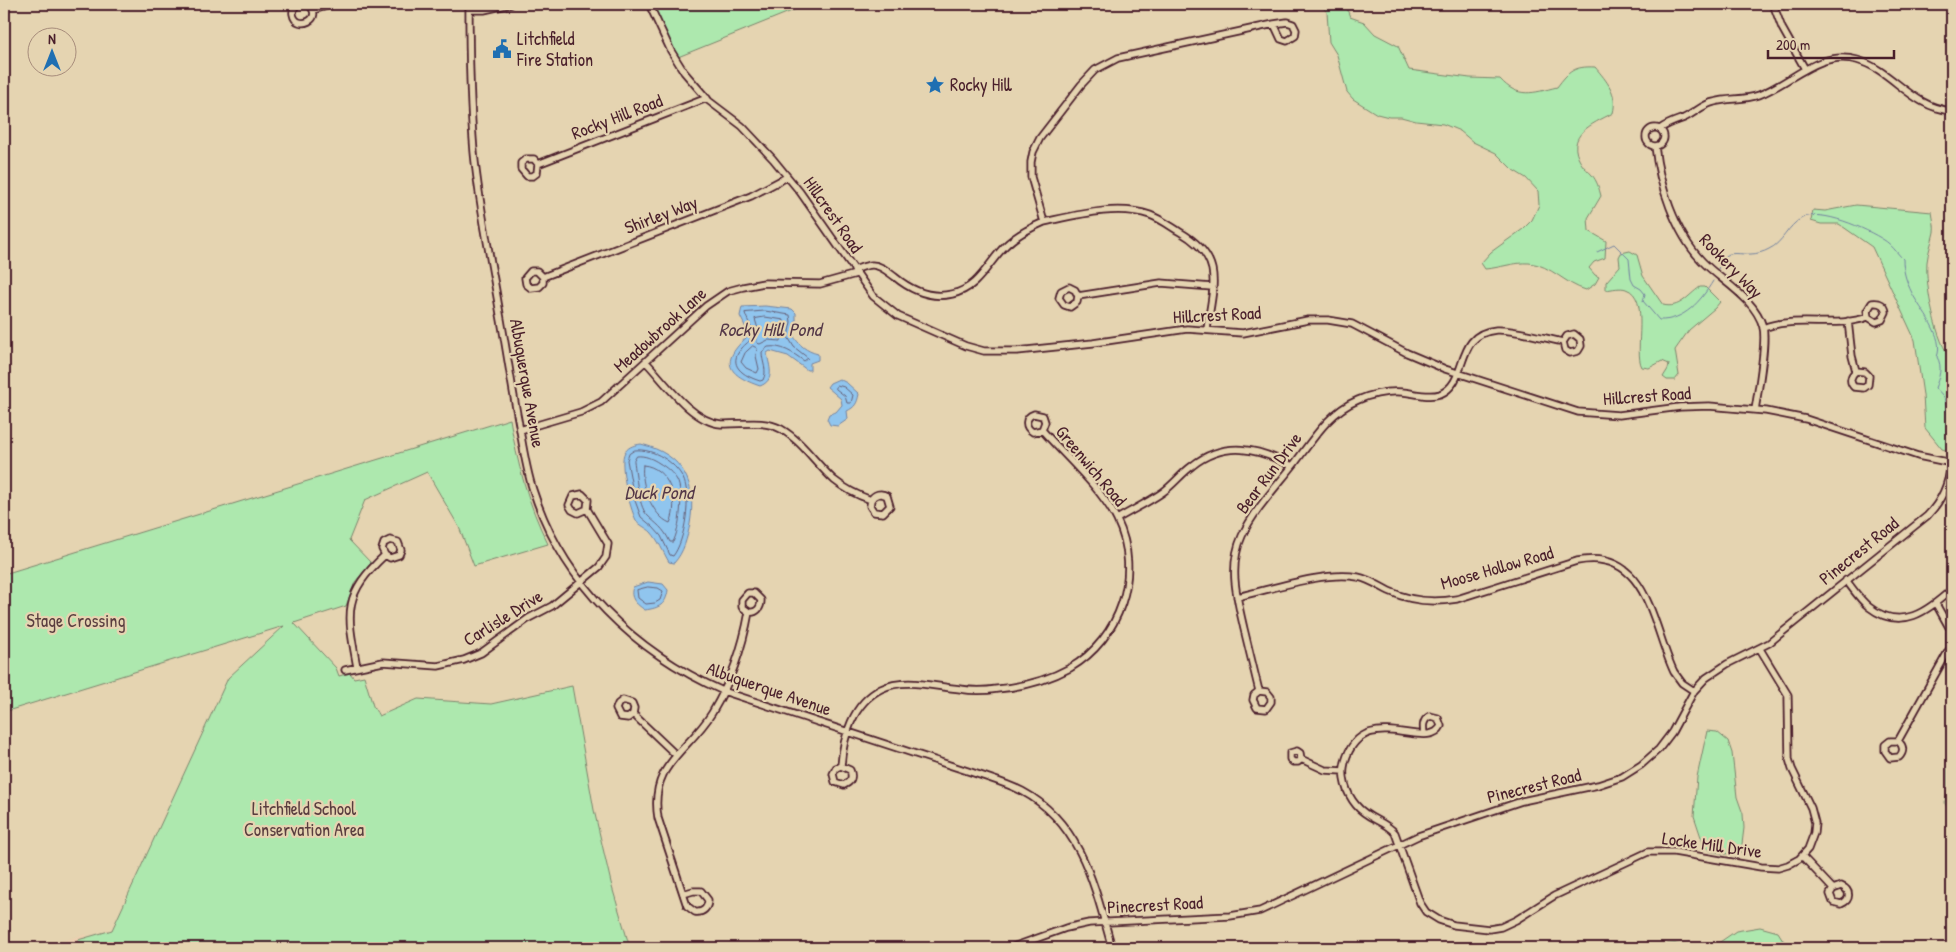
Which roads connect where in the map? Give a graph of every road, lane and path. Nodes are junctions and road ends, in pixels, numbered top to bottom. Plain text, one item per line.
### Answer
1 (298, 4) edge
2 (308, 4) edge
3 (334, 4) edge
4 (511, 4) edge
5 (649, 4) edge
6 (1773, 4) edge
7 (469, 7) edge
8 (313, 10) junction
9 (1274, 24) dead end
10 (1805, 69) junction
11 (706, 98) junction
12 (1952, 111) edge
13 (1660, 129) junction
14 (1655, 146) junction
15 (538, 164) dead end
16 (787, 177) junction
17 (1044, 222) junction
18 (855, 272) junction
19 (543, 277) dead end
20 (1212, 288) junction
21 (1078, 296) dead end
22 (1868, 317) dead end
23 (1848, 321) junction
24 (1763, 328) junction
25 (1207, 330) junction
26 (1563, 342) dead end
27 (646, 362) junction
28 (1856, 371) dead end
29 (1457, 374) junction
30 (1755, 410) junction
31 (520, 430) junction
32 (1042, 430) dead end
33 (1952, 463) edge
34 (1292, 466) junction
35 (870, 500) dead end
36 (587, 510) dead end
37 (1117, 519) junction
38 (385, 555) dead end
39 (1846, 580) junction
40 (581, 582) junction
41 (1952, 589) edge
42 (1237, 597) junction
43 (1936, 604) junction
44 (749, 612) dead end
45 (1760, 649) junction
46 (357, 667) junction
47 (346, 670) dead end
48 (723, 691) junction
49 (1259, 691) dead end
50 (1694, 691) junction
51 (633, 714) dead end
52 (848, 732) junction
53 (1424, 734) dead end
54 (1898, 741) dead end
55 (675, 754) junction
56 (1301, 759) dead end
57 (841, 766) dead end
58 (1343, 771) junction
59 (1401, 844) junction
60 (1802, 856) junction
61 (1833, 889) dead end
62 (683, 894) junction
63 (1104, 922) junction
64 (1010, 948) edge
65 (1112, 948) edge

1 - 8 street
2 - 8 street
3 - 8 street
4 - 7 street
5 - 11 street, Hillcrest Road
6 - 10 street
7 - 31 street, Albuquerque Avenue
9 - 17 street
10 - 12 street
10 - 13 street
11 - 15 street, Rocky Hill Road
11 - 16 street, Hillcrest Road
13 - 14 street, Rookery Way
13 - 14 street, Rookery Way
14 - 24 street, Rookery Way
16 - 18 street, Hillcrest Road
16 - 19 street, Shirley Way
17 - 18 street, Meadowbrook Lane
17 - 20 street, Meadowbrook Lane
18 - 25 street, Hillcrest Road
18 - 27 street, Meadowbrook Lane
20 - 21 street
20 - 25 street, Meadowbrook Lane
22 - 23 street
23 - 24 street
23 - 28 street
24 - 30 street
25 - 29 street, Hillcrest Road
26 - 29 street
27 - 31 street, Meadowbrook Lane
27 - 35 street
29 - 30 street, Hillcrest Road
29 - 34 street, Bear Run Drive
30 - 33 street, Hillcrest Road
31 - 40 street, Albuquerque Avenue
32 - 37 street, Greenwich Road
33 - 39 street, Pinecrest Road
34 - 37 street
34 - 42 street, Bear Run Drive
36 - 40 street, Carlisle Drive
37 - 52 street, Greenwich Road
38 - 46 street
39 - 43 street
39 - 45 street, Pinecrest Road
40 - 46 street, Carlisle Drive
40 - 48 street, Albuquerque Avenue
41 - 43 street
42 - 49 street, Bear Run Drive
42 - 50 street, Moose Hollow Road
43 - 54 street
44 - 48 street
45 - 50 street, Pinecrest Road
45 - 60 street
46 - 47 street, Carlisle Drive
48 - 52 street, Albuquerque Avenue
48 - 55 street
50 - 59 street, Pinecrest Road
51 - 55 street
52 - 57 street, Greenwich Road
52 - 63 street, Albuquerque Avenue
53 - 58 street
55 - 62 street
56 - 58 street
58 - 59 street
59 - 60 street, Locke Mill Drive
59 - 63 street, Pinecrest Road
60 - 61 street
62 - 62 street
63 - 64 street, Pinecrest Road
63 - 65 street, Albuquerque Avenue

